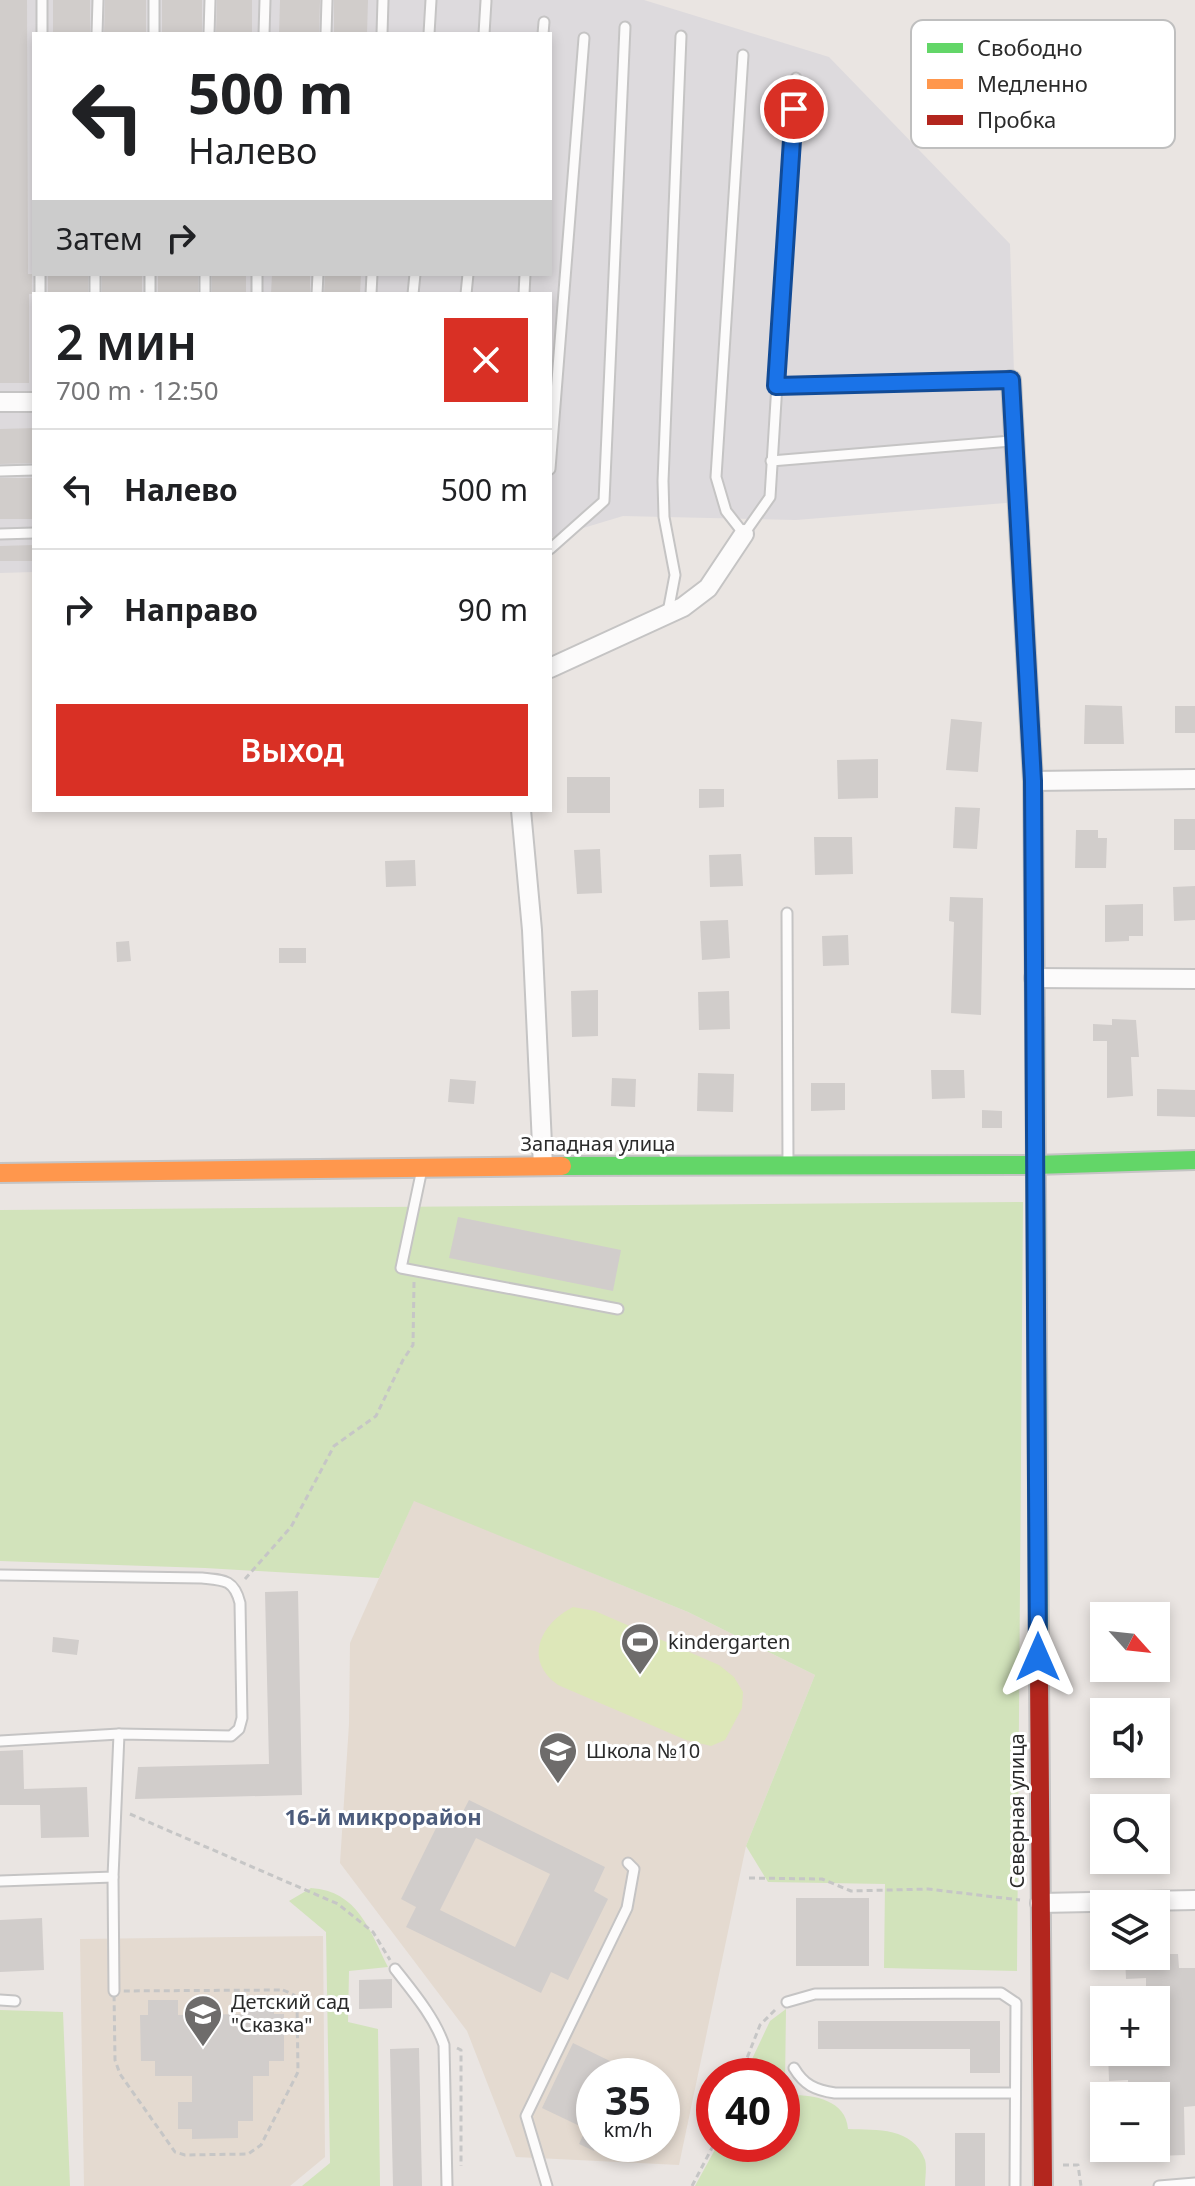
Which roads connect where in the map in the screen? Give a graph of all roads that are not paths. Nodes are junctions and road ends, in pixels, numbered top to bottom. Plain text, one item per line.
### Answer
1 (42, 0) edge
2 (98, 0) edge
3 (154, 0) edge
4 (210, 0) edge
5 (265, 0) edge
6 (327, 0) edge
7 (383, 0) edge
8 (431, 0) edge
9 (486, 1) edge
10 (544, 22) dead end
11 (625, 27) dead end
12 (42, 32) edge
13 (97, 32) edge
14 (154, 32) edge
15 (209, 32) edge
16 (264, 32) edge
17 (326, 32) edge
18 (382, 32) edge
19 (429, 32) edge
20 (484, 32) edge
21 (543, 32) edge
22 (681, 36) dead end
23 (584, 38) dead end
24 (743, 55) dead end
25 (796, 78) dead end
26 (1011, 380) joint
27 (776, 386) junction
28 (0, 402) edge
29 (32, 402) edge
30 (1014, 441) junction
31 (552, 444) edge
32 (771, 461) junction
33 (32, 470) edge
34 (0, 471) edge
35 (32, 533) edge
36 (0, 534) edge
37 (744, 534) junction
38 (552, 547) edge
39 (668, 612) junction
40 (552, 667) edge
41 (1195, 779) edge
42 (1033, 781) junction
43 (521, 812) edge
44 (787, 913) dead end
45 (1034, 978) junction
46 (1195, 979) edge
47 (1195, 1160) edge
48 (1035, 1165) junction
49 (423, 1166) junction
50 (543, 1166) junction
51 (788, 1166) junction
52 (0, 1173) edge
53 (618, 1309) dead end
54 (0, 1575) edge
55 (119, 1734) junction
56 (0, 1741) edge
57 (628, 1863) dead end
58 (113, 1877) junction
59 (0, 1881) edge
60 (1195, 1900) edge
61 (1040, 1903) junction
62 (395, 1969) road end
63 (114, 1991) road end
64 (0, 2000) edge
65 (15, 2001) dead end
66 (787, 2002) road end
67 (800, 2078) edge
68 (1015, 2093) junction
69 (1195, 2183) edge
70 (447, 2186) edge
71 (547, 2186) edge
72 (1015, 2186) edge
73 (1043, 2186) edge
74 (1159, 2186) edge

1 - 12 lane
2 - 13 lane
3 - 14 lane
4 - 15 lane
5 - 16 lane
6 - 17 lane
7 - 18 lane
8 - 19 lane
9 - 20 lane
10 - 21 lane
11 - 38 lane
22 - 39 lane
23 - 31 lane
24 - 37 lane
25 - 27 lane
26 - 27 lane
26 - 30 street, Северная улица
27 - 32 lane
28 - 29 street
30 - 32 lane
30 - 42 street, Северная улица
32 - 37 lane
33 - 34 lane
35 - 36 lane
37 - 39 street
39 - 40 street
41 - 42 street
42 - 45 street, Северная улица
43 - 50 street
44 - 51 lane
45 - 46 street
45 - 48 street, Северная улица
47 - 48 street, Западная улица
48 - 51 street, Западная улица
48 - 61 street, Северная улица
49 - 50 street, Западная улица
49 - 52 street, Западная улица
49 - 53 lane
50 - 51 street, Западная улица
54 - 55 lane
55 - 56 lane
55 - 58 lane
57 - 71 lane
58 - 59 lane
58 - 63 lane
60 - 61 street
61 - 73 street, Северная улица
62 - 70 lane
64 - 65 lane
66 - 68 lane
67 - 68 lane
68 - 72 lane
69 - 74 lane

